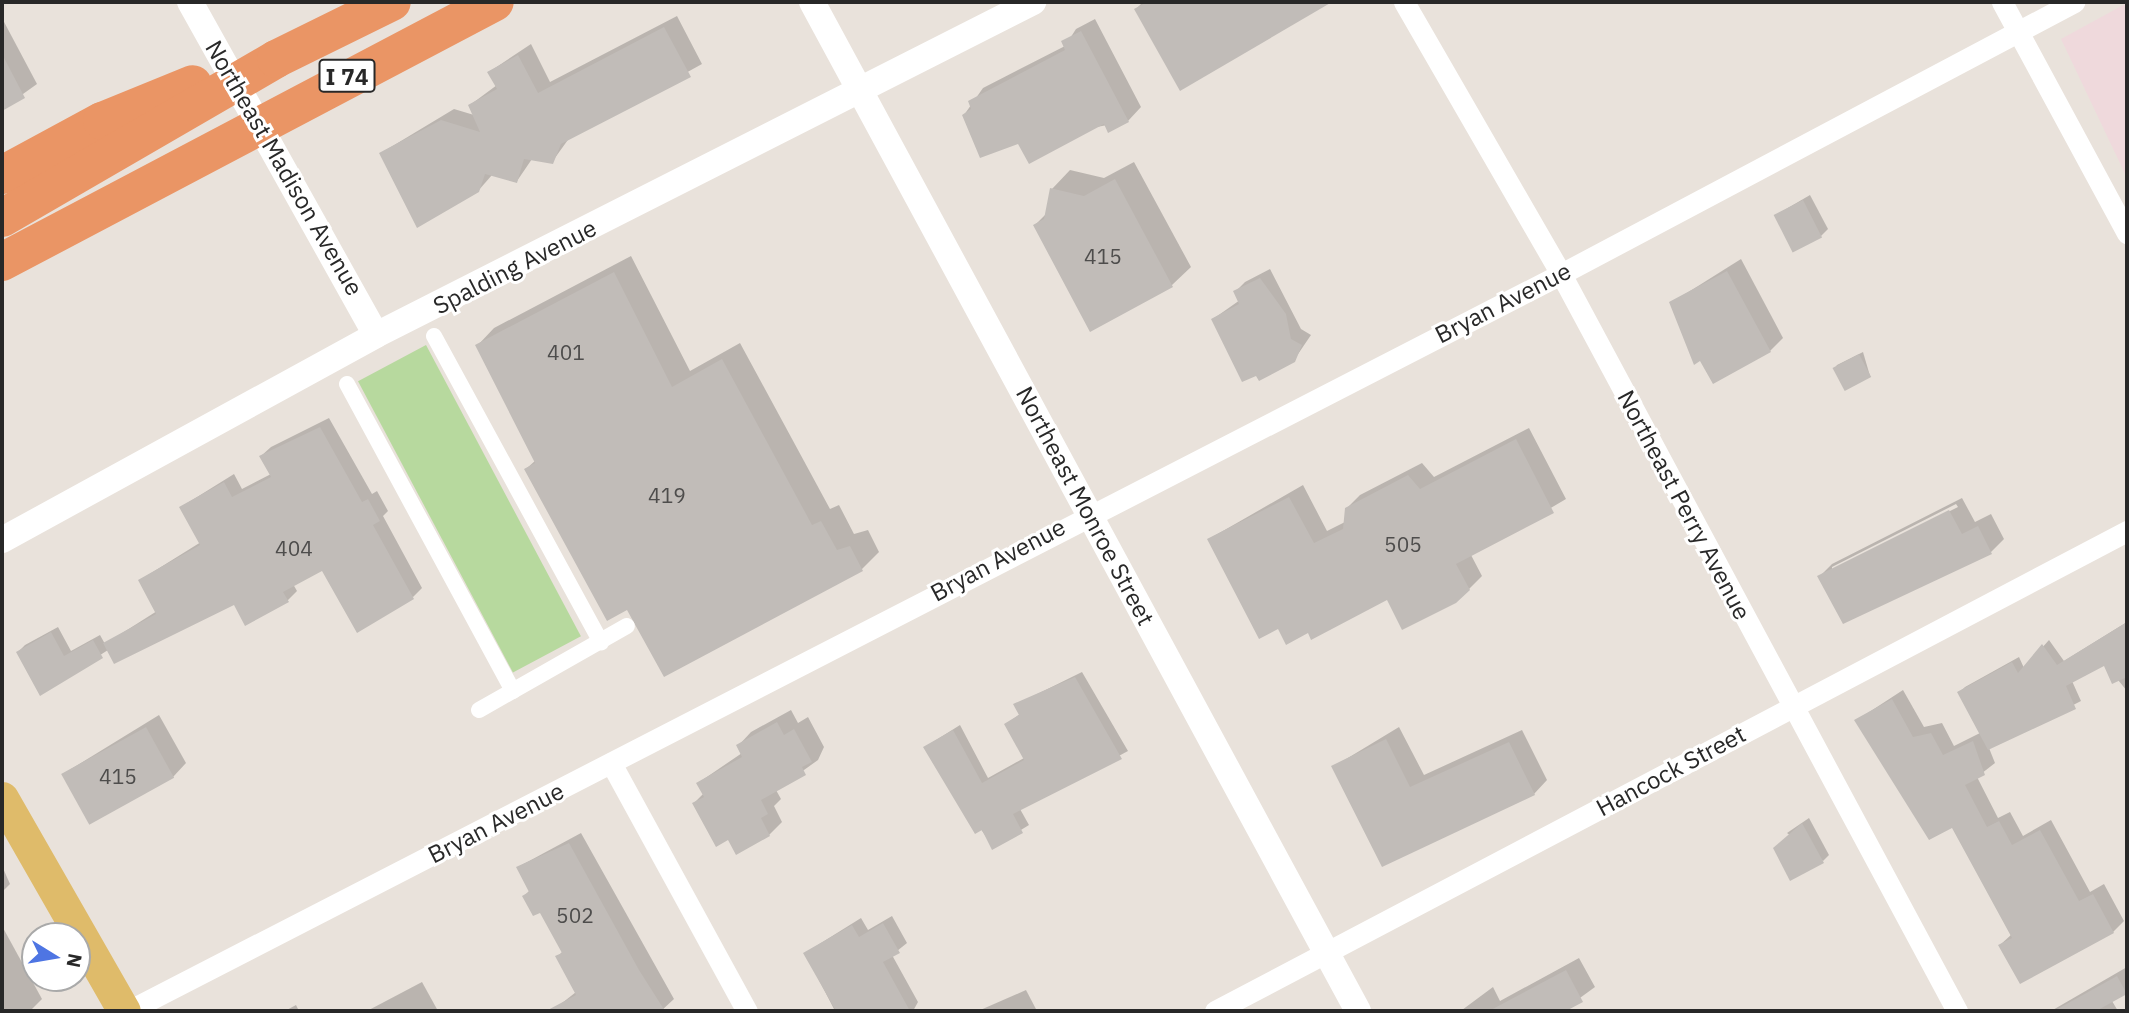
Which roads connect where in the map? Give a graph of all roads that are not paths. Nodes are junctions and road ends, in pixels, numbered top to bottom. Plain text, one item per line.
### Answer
1 (392, 2) edge
2 (495, 2) edge
3 (812, 2) edge
4 (1033, 2) edge
5 (1404, 2) edge
6 (2001, 2) edge
7 (2074, 2) edge
8 (190, 3) edge
9 (2017, 32) junction
10 (276, 59) junction
11 (860, 90) junction
12 (200, 153) junction
13 (2, 175) edge
14 (2, 218) edge
15 (2127, 233) edge
16 (2, 262) edge
17 (1561, 274) junction
18 (2, 281) edge
19 (376, 335) junction
20 (434, 336) dead end
21 (347, 384) dead end
22 (1087, 513) junction
23 (2127, 531) edge
24 (2, 540) edge
25 (627, 626) dead end
26 (601, 642) junction
27 (513, 691) junction
28 (1792, 707) junction
29 (479, 710) dead end
30 (611, 763) junction
31 (2, 798) edge
32 (1326, 953) junction
33 (126, 1011) edge
34 (747, 1011) edge
35 (1215, 1011) edge
36 (1358, 1011) edge
37 (1957, 1011) edge

1 - 10 highway, I 74
2 - 12 highway, I 74
3 - 11 street, Northeast Monroe Street
4 - 11 street, Spalding Avenue
5 - 17 street, Northeast Perry Avenue
6 - 9 street
7 - 9 street, Bryan Avenue
8 - 19 street, Northeast Madison Avenue
9 - 15 street
9 - 17 street, Bryan Avenue
10 - 13 highway
10 - 14 highway, I 74
11 - 19 street, Spalding Avenue
11 - 22 street, Northeast Monroe Street
12 - 16 highway, I 74
12 - 18 highway
17 - 22 street, Bryan Avenue
17 - 28 street, Northeast Perry Avenue
19 - 24 street, Spalding Avenue
20 - 26 street
21 - 27 street
22 - 30 street, Bryan Avenue
22 - 32 street, Northeast Monroe Street
23 - 28 street, Hancock Street
25 - 26 street
26 - 27 street
27 - 29 street
28 - 32 street, Hancock Street
28 - 37 street, Northeast Perry Avenue
30 - 33 street, Bryan Avenue
30 - 34 street
31 - 33 main road
32 - 35 street, Hancock Street
32 - 36 street, Northeast Monroe Street

